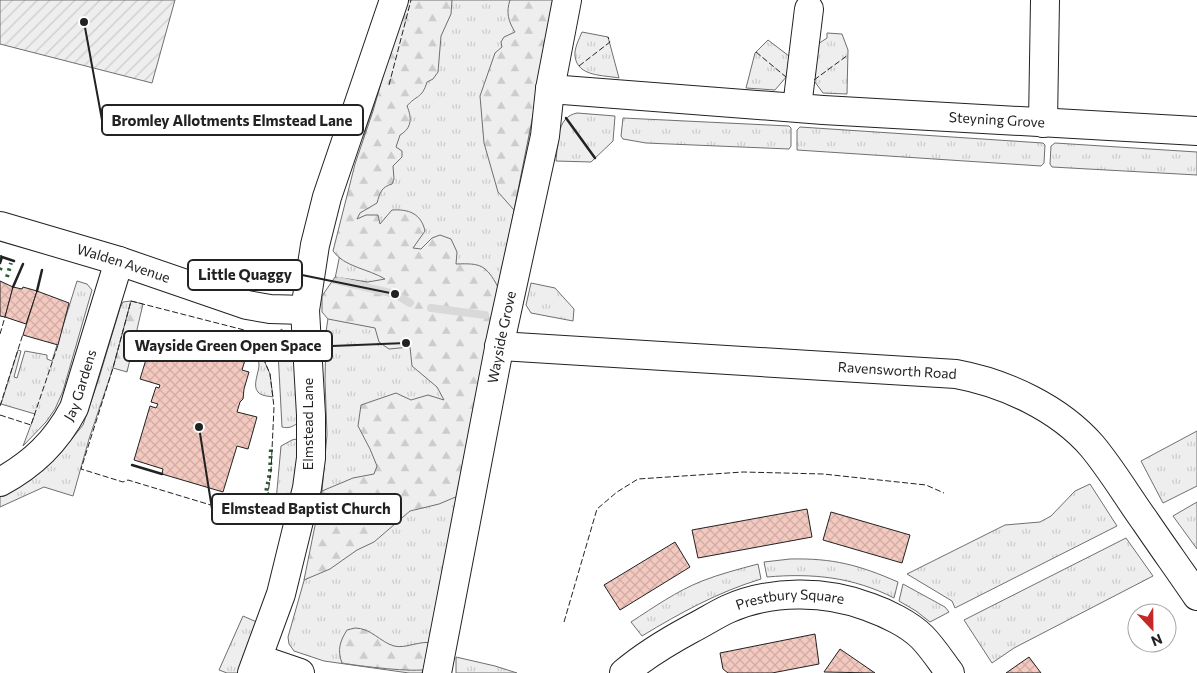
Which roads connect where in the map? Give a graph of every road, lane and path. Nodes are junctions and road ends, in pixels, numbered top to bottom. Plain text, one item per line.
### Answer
1 (394, 0) edge
2 (566, 0) edge
3 (1045, 0) edge
4 (809, 8) dead end
5 (550, 90) junction
6 (797, 107) junction
7 (1043, 122) junction
8 (1197, 131) edge
9 (0, 226) edge
10 (119, 261) junction
11 (305, 310) junction
12 (500, 346) junction
13 (0, 482) edge
14 (1197, 596) edge
15 (256, 666) edge
16 (300, 673) edge
17 (437, 673) edge
18 (624, 673) edge
19 (950, 673) edge

1 - 11 street, Elmstead Lane
2 - 5 street, Wayside Grove
3 - 7 street
4 - 6 street
5 - 6 street, Steyning Grove
5 - 12 street, Wayside Grove
6 - 7 street, Steyning Grove
7 - 8 street, Steyning Grove
9 - 10 street, Walden Avenue
10 - 11 street, Walden Avenue
10 - 13 street, Jay Gardens
11 - 15 street, Elmstead Lane
12 - 14 street, Ravensworth Road
12 - 17 street, Wayside Grove
15 - 16 street
18 - 19 street, Prestbury Square

